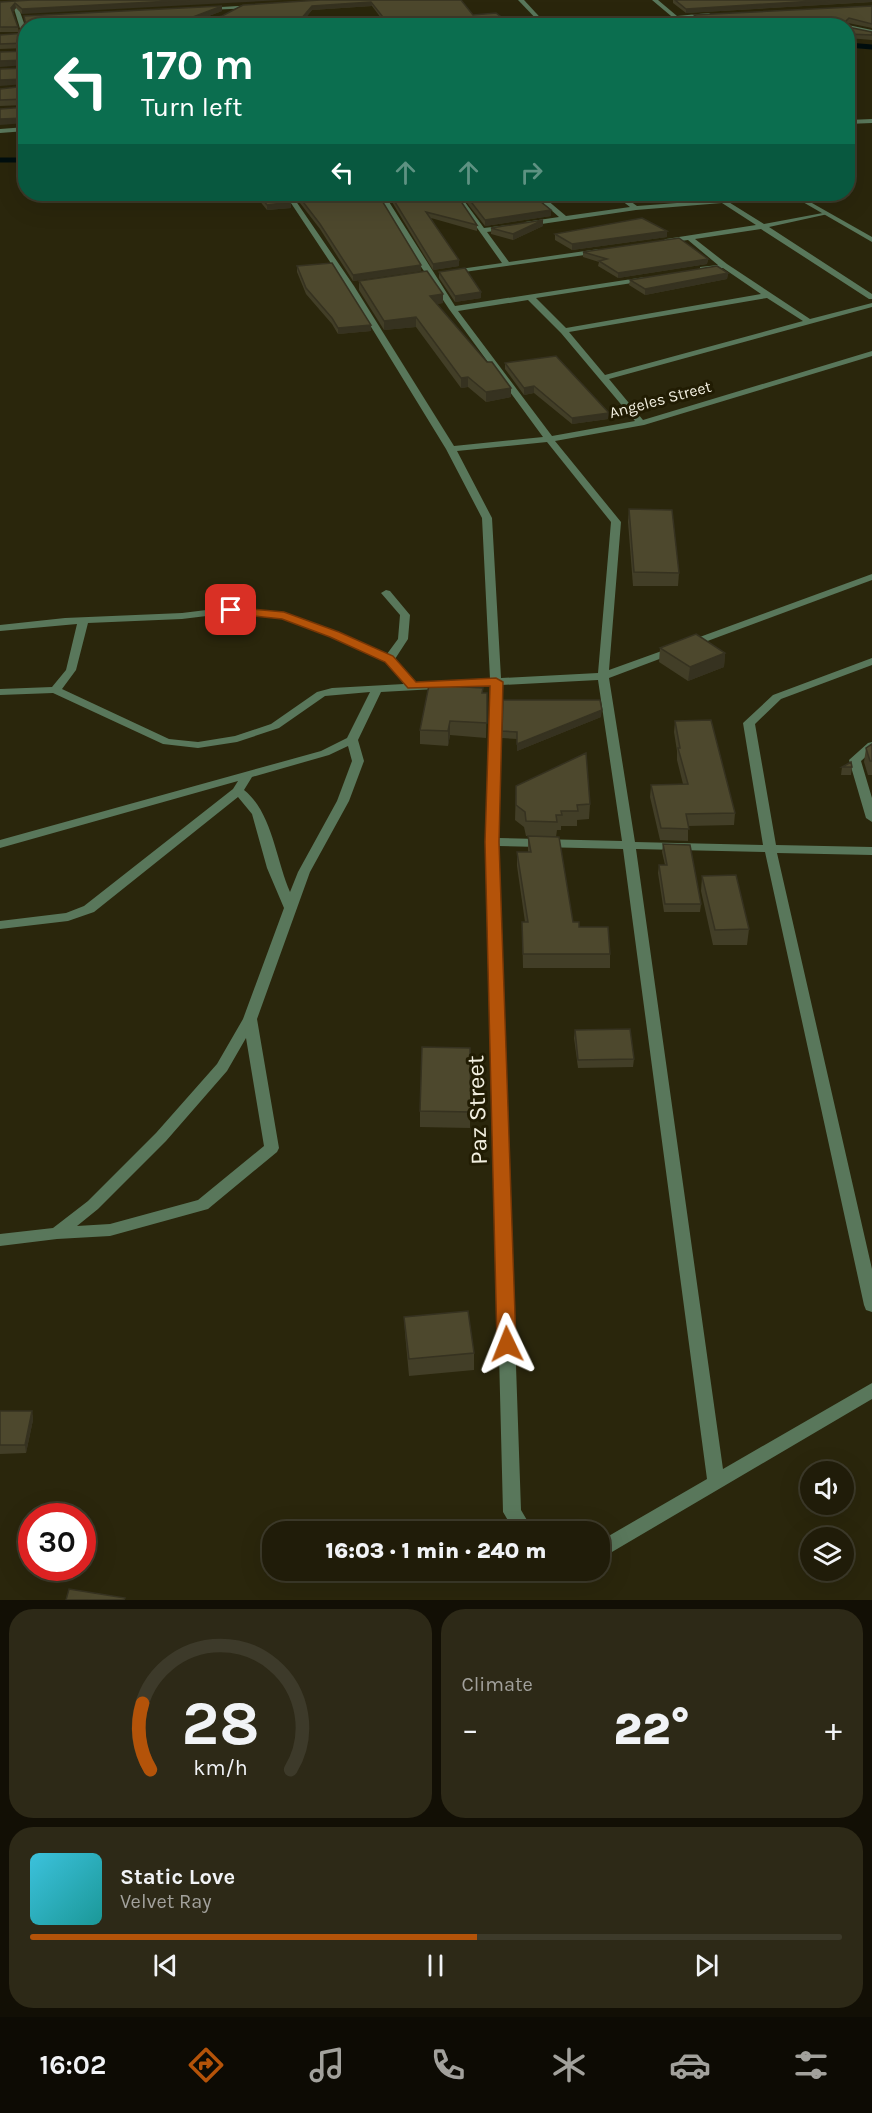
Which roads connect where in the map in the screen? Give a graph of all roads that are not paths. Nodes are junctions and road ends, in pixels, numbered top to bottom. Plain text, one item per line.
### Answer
1 (520, 0) edge
2 (656, 1) edge
3 (667, 1) edge
4 (26, 2) edge
5 (266, 5) edge
6 (244, 6) junction
7 (197, 9) edge
8 (712, 15) edge
9 (223, 16) edge
10 (678, 17) joint
11 (19, 18) joint
12 (31, 18) edge
13 (538, 18) edge
14 (872, 25) edge
15 (855, 26) edge
16 (855, 28) edge
17 (872, 32) edge
18 (872, 121) edge
19 (855, 122) edge
20 (18, 130) edge
21 (0, 131) edge
22 (293, 201) edge
23 (385, 201) edge
24 (461, 201) edge
25 (544, 201) edge
26 (626, 201) edge
27 (724, 201) joint
28 (805, 201) edge
29 (636, 208) junction
30 (826, 213) junction
31 (565, 219) junction
32 (764, 226) junction
33 (483, 231) junction
34 (690, 238) junction
35 (872, 240) edge
36 (656, 243) edge
37 (610, 249) edge
38 (507, 264) junction
39 (723, 266) junction
40 (690, 272) edge
41 (425, 276) junction
42 (656, 277) edge
43 (362, 285) edge
44 (350, 286) junction
45 (768, 295) junction
46 (872, 297) edge
47 (531, 298) junction
48 (872, 305) edge
49 (453, 309) junction
50 (809, 322) junction
51 (564, 332) junction
52 (872, 353) edge
53 (603, 378) junction
54 (641, 423) junction
55 (549, 440) junction
56 (451, 449) junction
57 (872, 577) edge
58 (386, 593) dead end
59 (82, 621) junction
60 (0, 628) edge
61 (389, 659) junction
62 (872, 661) edge
63 (603, 676) junction
64 (496, 682) junction
65 (412, 686) junction
66 (378, 687) junction
67 (55, 690) junction
68 (0, 692) edge
69 (351, 740) junction
70 (872, 745) edge
71 (247, 776) junction
72 (238, 791) junction
73 (872, 818) edge
74 (492, 842) junction
75 (0, 844) edge
76 (629, 845) junction
77 (770, 848) junction
78 (872, 851) edge
79 (290, 907) junction
80 (0, 925) edge
81 (250, 1018) junction
82 (57, 1233) junction
83 (0, 1240) edge
84 (872, 1305) edge
85 (872, 1390) edge
86 (716, 1482) junction
87 (518, 1521) edge
88 (610, 1545) edge

1 - 13 street
2 - 3 street
2 - 10 street
4 - 11 street
5 - 6 street
6 - 7 street
6 - 9 street
8 - 10 street
11 - 12 street
14 - 15 street
16 - 17 street
18 - 19 street
20 - 21 street
22 - 44 street, Paz Street
23 - 41 street
24 - 33 street
25 - 31 street
26 - 29 street
27 - 29 street
27 - 32 street
28 - 30 street
29 - 31 street
30 - 32 street
30 - 35 street
31 - 33 street
32 - 34 street
32 - 46 street
33 - 38 street
34 - 36 street
34 - 39 street
37 - 38 street
38 - 41 street
39 - 40 street
39 - 45 street
41 - 49 street
42 - 47 street
43 - 44 street
44 - 56 street, Paz Street
45 - 50 street
45 - 51 street
47 - 49 street
47 - 51 street
48 - 50 street
49 - 55 street
50 - 53 street
51 - 53 street
52 - 54 street, Angeles Street
53 - 54 street
54 - 55 street, Angeles Street
55 - 56 street, Angeles Street
55 - 63 street
56 - 64 street, Paz Street
57 - 63 street
58 - 61 street
59 - 60 street
59 - 61 street
59 - 67 street
61 - 65 street
62 - 77 street
63 - 64 street
63 - 76 street
64 - 65 street
64 - 74 street, Paz Street
65 - 66 street
66 - 67 street
66 - 69 street
67 - 68 street
69 - 71 street
69 - 79 street
70 - 73 street
71 - 72 street
71 - 75 street
72 - 79 street
72 - 80 street
74 - 76 street
74 - 87 street, Paz Street
76 - 77 street
76 - 86 street
77 - 78 street
77 - 84 street
79 - 81 street
81 - 82 street
81 - 82 street
82 - 83 street
85 - 86 street
86 - 88 street

